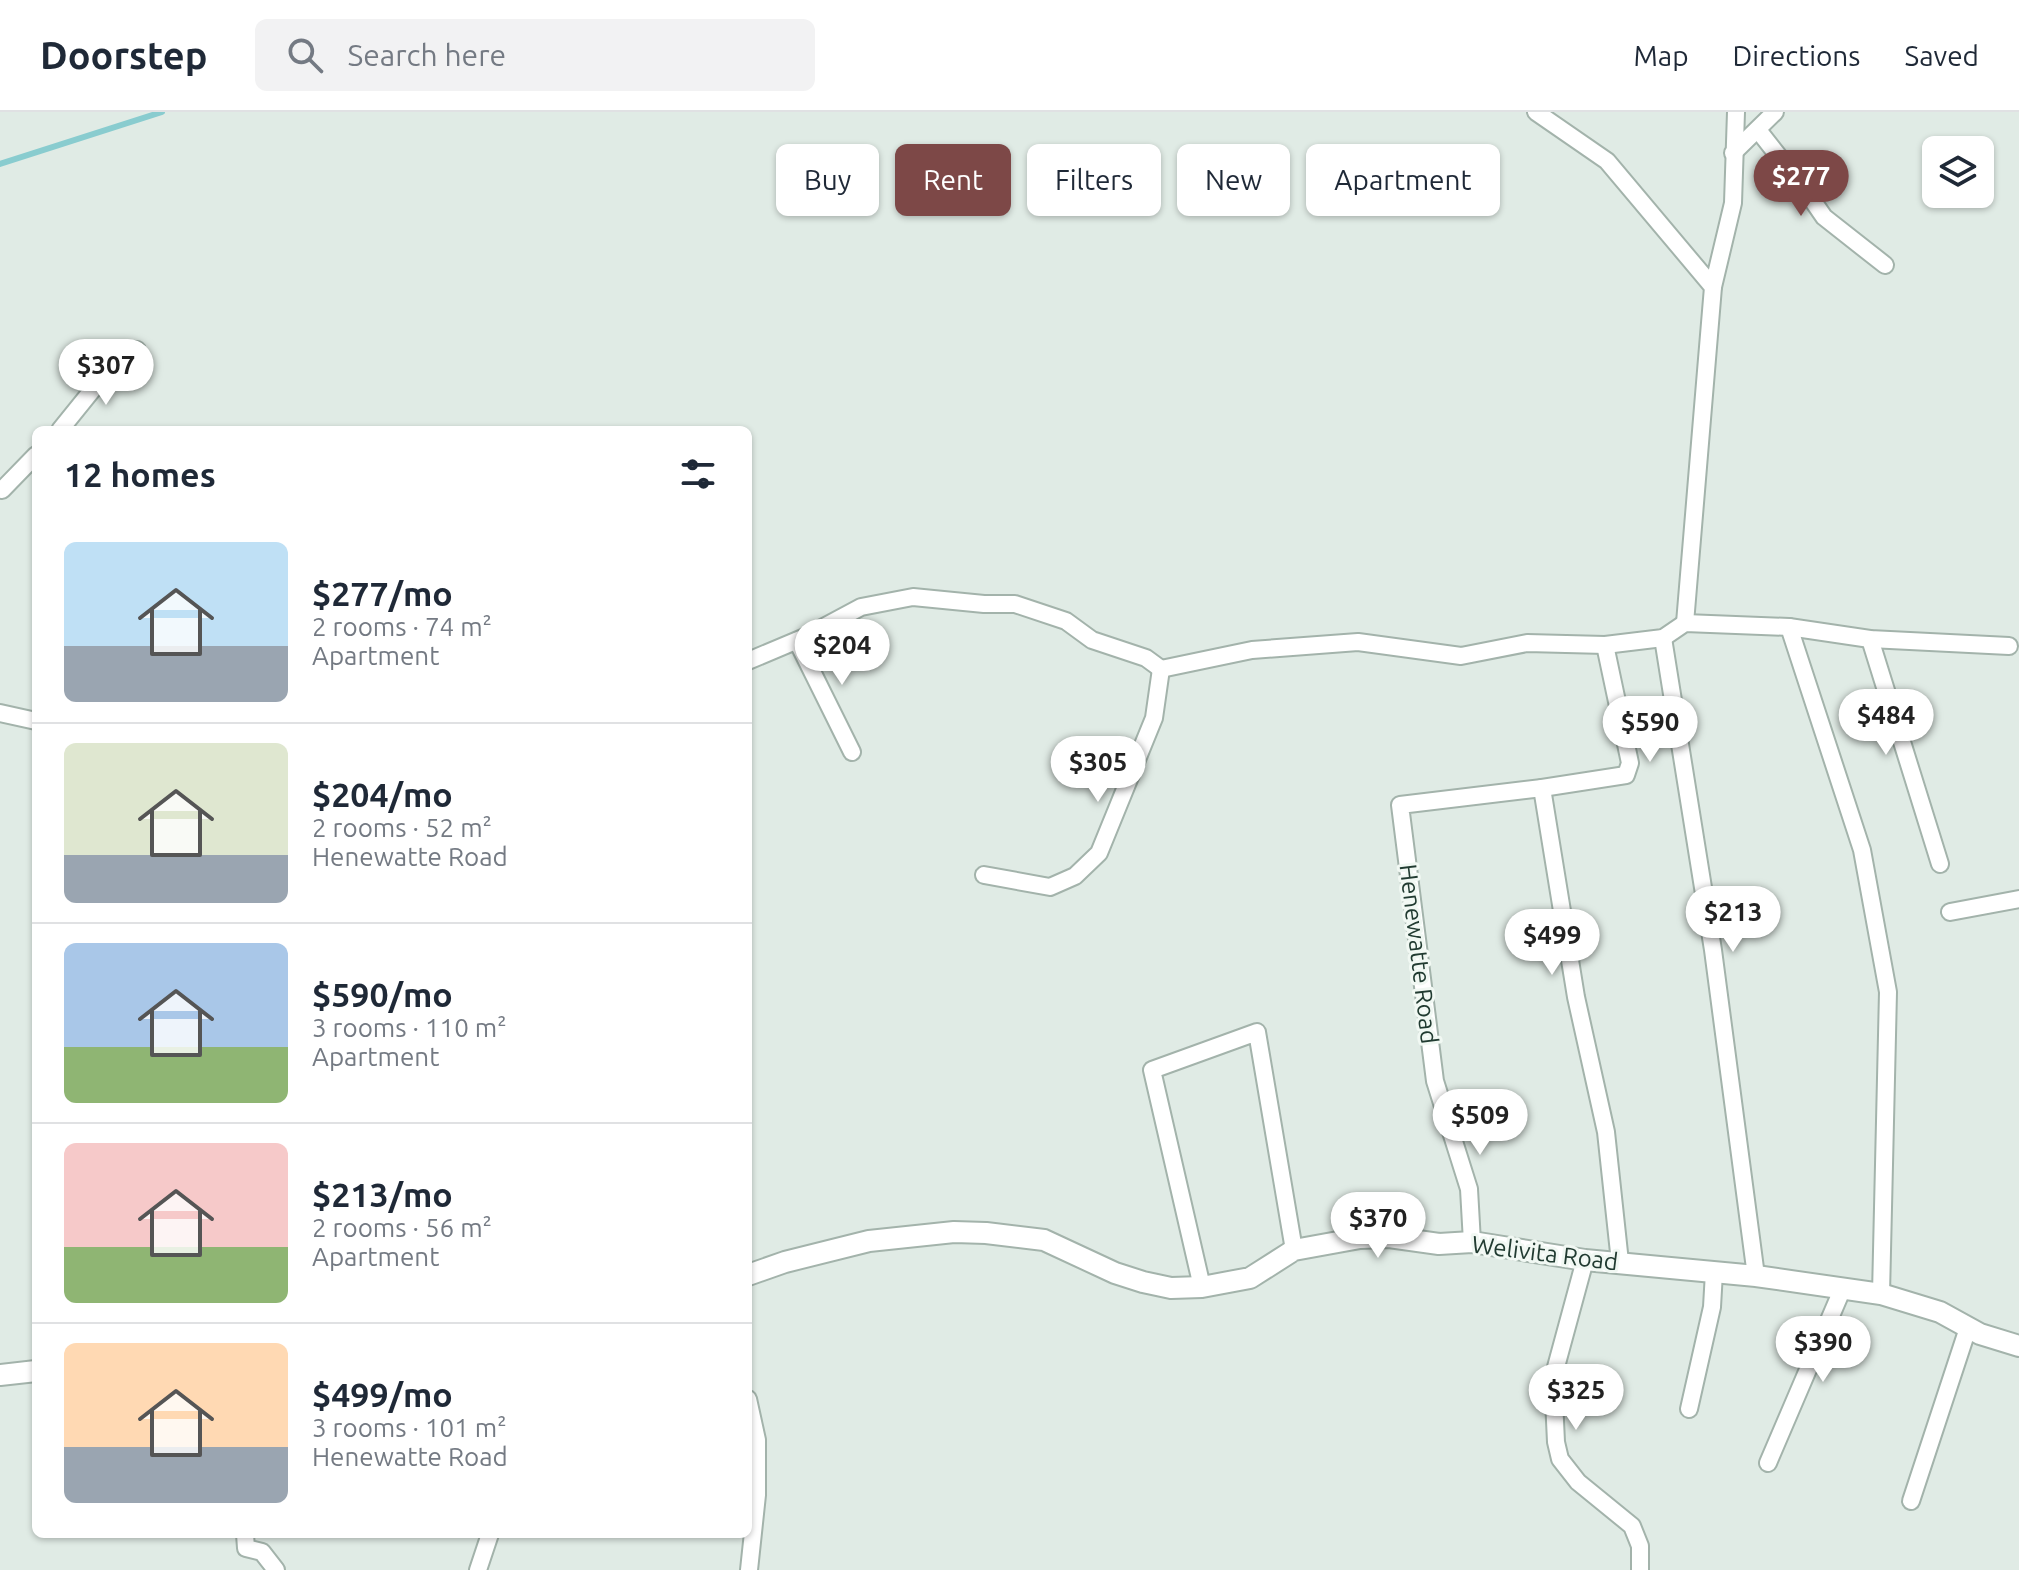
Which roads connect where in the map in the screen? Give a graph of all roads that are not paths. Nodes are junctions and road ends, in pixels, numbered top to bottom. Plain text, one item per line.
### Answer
1 (1536, 112) edge
2 (1736, 112) edge
3 (1775, 112) edge
4 (1758, 130) junction
5 (1733, 153) junction
6 (1885, 265) dead end
7 (1713, 287) junction
8 (137, 350) dead end
9 (64, 426) edge
10 (32, 459) edge
11 (1, 491) edge
12 (1685, 623) junction
13 (1789, 627) junction
14 (1663, 638) junction
15 (1870, 639) junction
16 (797, 641) junction
17 (1605, 645) junction
18 (2009, 646) dead end
19 (752, 659) edge
20 (1161, 669) junction
21 (0, 713) edge
22 (32, 720) edge
23 (852, 752) dead end
24 (1542, 788) junction
25 (1940, 864) dead end
26 (984, 875) dead end
27 (2019, 899) edge
28 (1950, 912) dead end
29 (1472, 1242) junction
30 (1294, 1250) junction
31 (1585, 1260) junction
32 (1620, 1262) junction
33 (1714, 1272) junction
34 (752, 1274) edge
35 (1756, 1276) junction
36 (1202, 1287) junction
37 (1842, 1290) junction
38 (1881, 1294) junction
39 (1968, 1328) junction
40 (2019, 1346) edge
41 (32, 1371) edge
42 (0, 1375) edge
43 (1689, 1409) dead end
44 (752, 1417) edge
45 (1768, 1463) dead end
46 (1911, 1501) dead end
47 (752, 1537) edge
48 (245, 1538) edge
49 (489, 1538) edge
50 (752, 1538) edge
51 (276, 1570) edge
52 (478, 1570) edge
53 (749, 1570) edge
54 (1640, 1570) edge

1 - 7 street
2 - 5 street
3 - 4 street
4 - 5 street
4 - 6 street
5 - 7 street
7 - 12 street
8 - 9 street
10 - 11 street
12 - 13 street
12 - 14 street
13 - 15 street
13 - 38 street
14 - 17 street
14 - 35 street
15 - 18 street
15 - 25 street
16 - 19 street
16 - 20 street
16 - 23 street
17 - 20 street
17 - 24 street
20 - 26 street
21 - 22 street
24 - 29 street, Henewatte Road
24 - 32 street
27 - 28 street
29 - 30 street, Welivita Road
29 - 31 street, Welivita Road
30 - 36 street, Welivita Road
30 - 36 street
31 - 32 street, Welivita Road
31 - 54 street
32 - 33 street, Welivita Road
33 - 35 street, Welivita Road
33 - 43 street
34 - 36 street, Welivita Road
35 - 37 street, Welivita Road
37 - 38 street, Welivita Road
37 - 45 street
38 - 39 street, Welivita Road
39 - 40 street, Welivita Road
39 - 46 street
41 - 42 street
44 - 47 street
48 - 51 street
49 - 52 street
50 - 53 street

